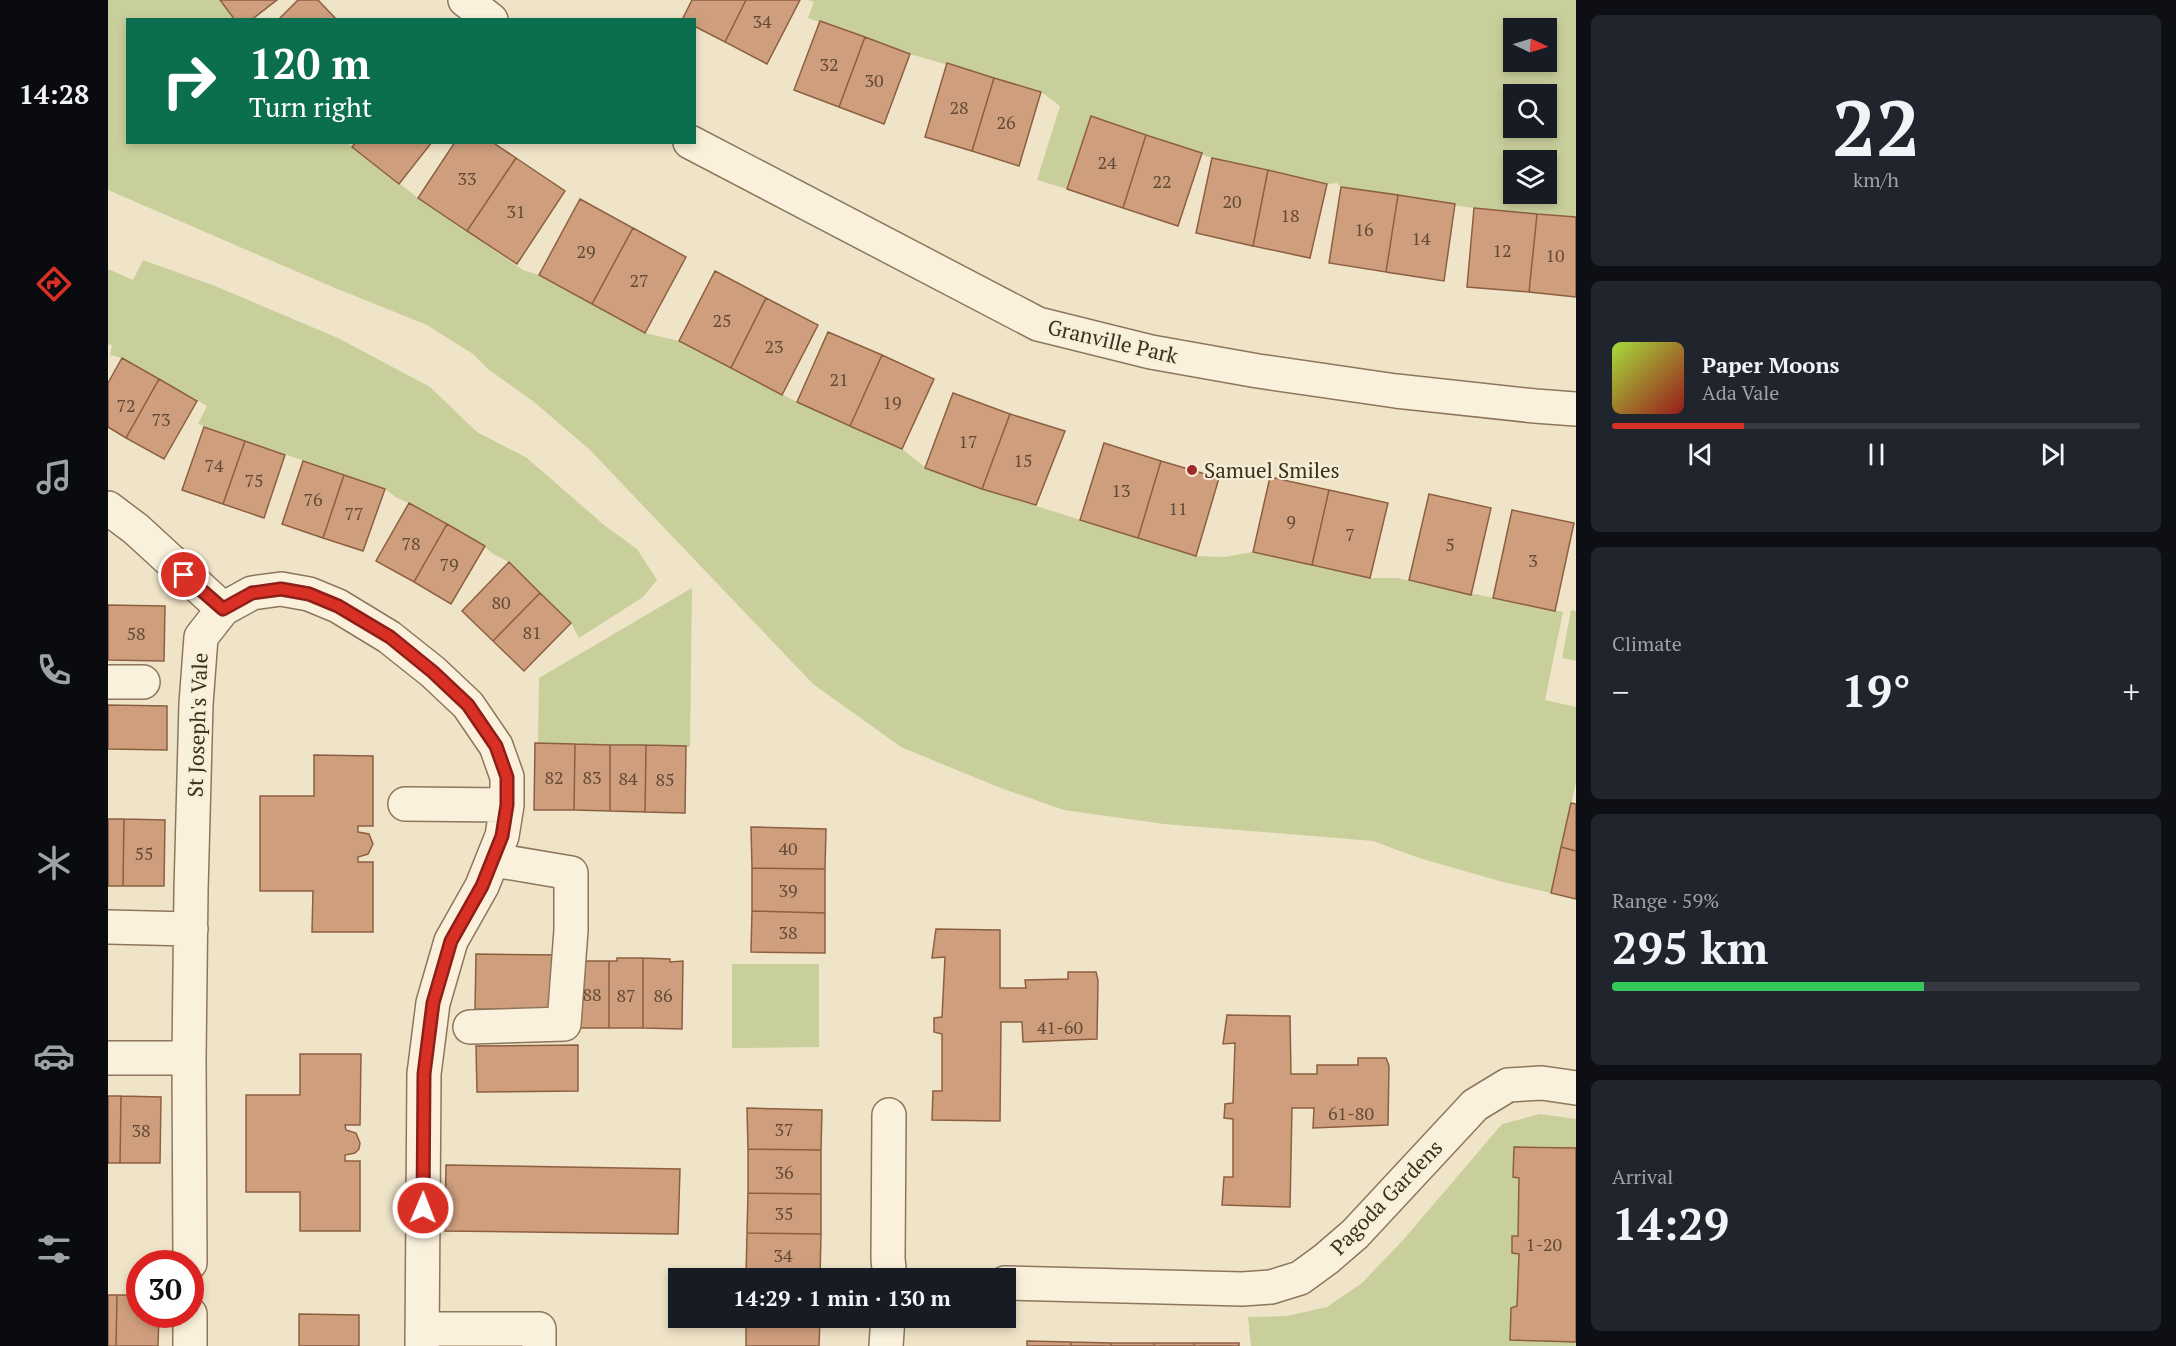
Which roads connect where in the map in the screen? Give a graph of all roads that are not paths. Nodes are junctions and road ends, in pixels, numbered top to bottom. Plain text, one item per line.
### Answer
1 (465, 0) edge
2 (488, 18) edge
3 (694, 144) edge
4 (1576, 409) edge
5 (108, 508) edge
6 (223, 609) junction
7 (108, 682) edge
8 (143, 682) dead end
9 (405, 804) dead end
10 (507, 805) junction
11 (494, 860) junction
12 (108, 927) edge
13 (191, 929) junction
14 (470, 1027) dead end
15 (108, 1058) edge
16 (189, 1058) junction
17 (1576, 1088) edge
18 (889, 1115) dead end
19 (190, 1250) edge
20 (889, 1268) edge
21 (1016, 1283) edge
22 (190, 1328) edge
23 (887, 1328) edge
24 (422, 1338) edge
25 (190, 1346) edge
26 (539, 1346) edge
27 (886, 1346) edge

1 - 2 street
3 - 4 street, Granville Park
5 - 6 street
6 - 10 street, St Joseph's Vale
6 - 13 street, St Joseph's Vale
7 - 8 street
9 - 10 street
10 - 11 street, St Joseph's Vale
11 - 14 street
11 - 24 street, St Joseph's Vale
12 - 13 street
13 - 16 street, St Joseph's Vale
15 - 16 street
16 - 19 street, St Joseph's Vale
17 - 21 street, Pagoda Gardens
18 - 20 street
22 - 25 street
23 - 27 street
24 - 26 street

